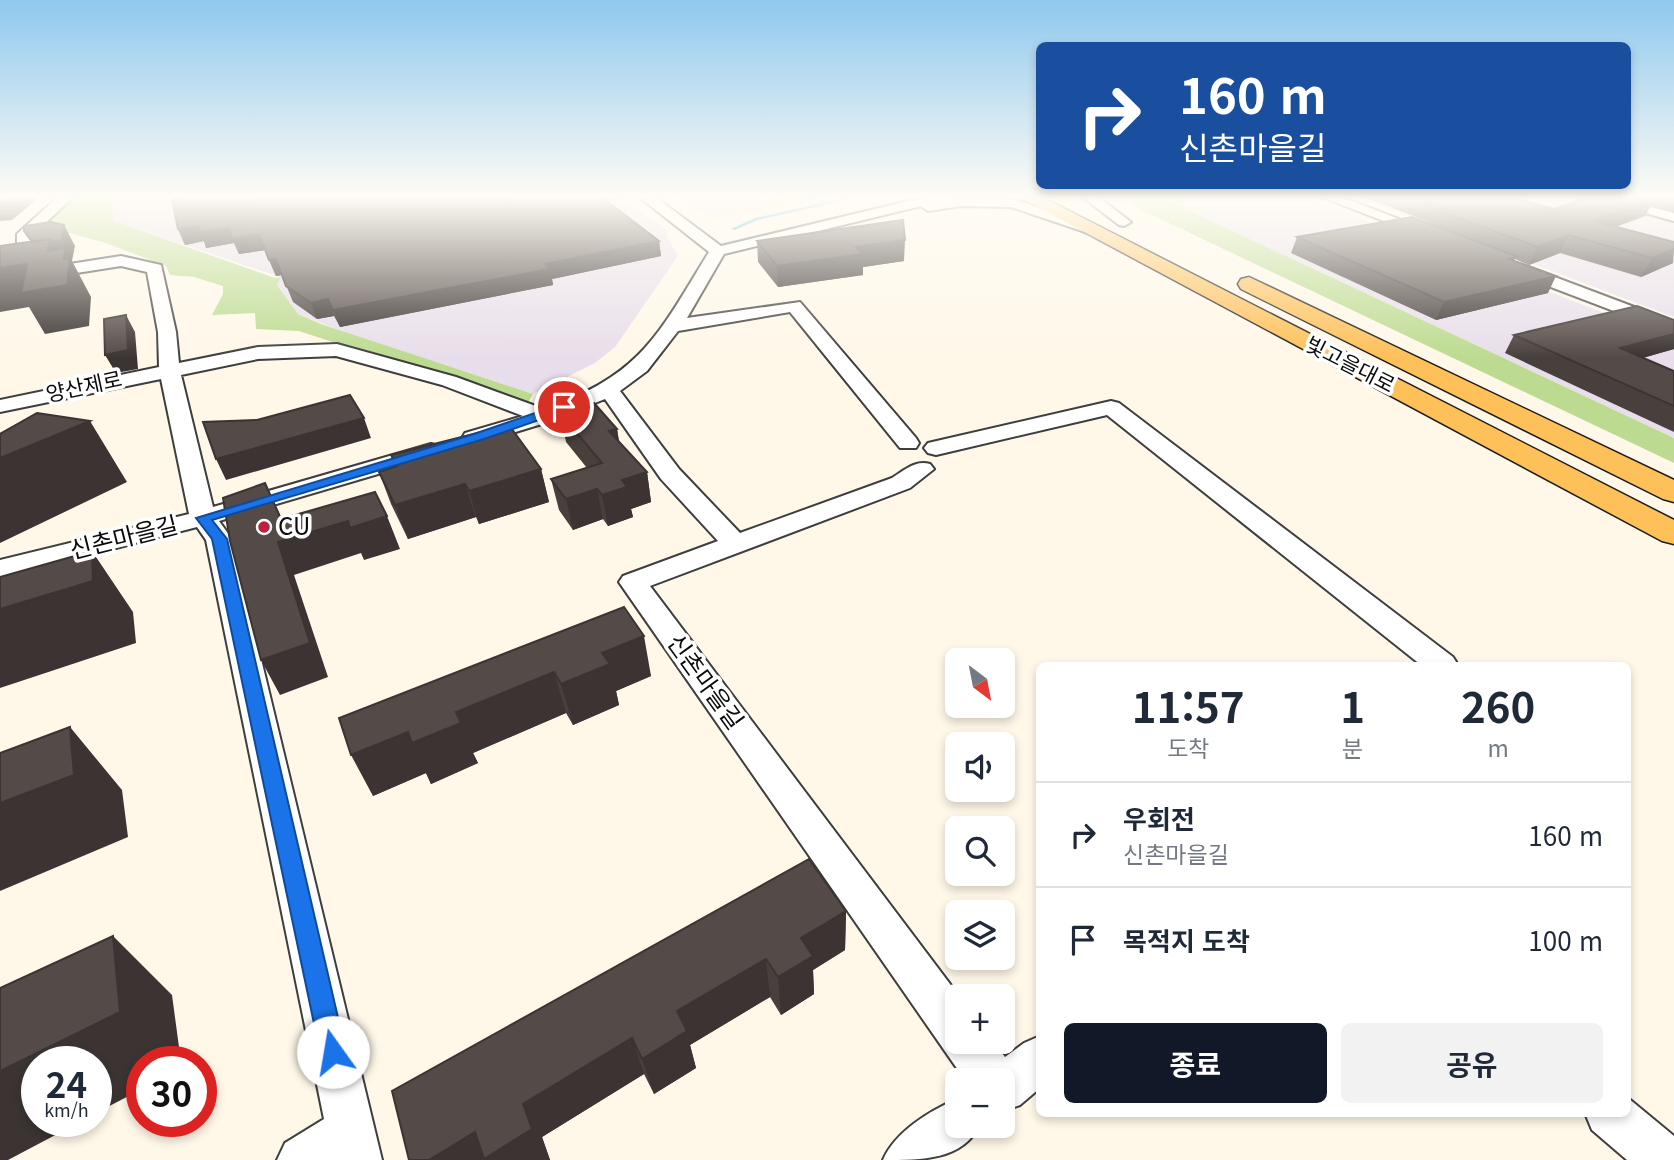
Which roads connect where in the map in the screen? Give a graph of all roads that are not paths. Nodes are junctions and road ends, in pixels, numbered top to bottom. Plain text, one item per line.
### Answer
1 (25, 250) edge
2 (722, 250) edge
3 (1131, 250) edge
4 (1181, 250) edge
5 (718, 251) joint
6 (1502, 262) edge
7 (40, 274) junction
8 (0, 280) edge
9 (1249, 284) junction
10 (1210, 292) junction
11 (672, 326) junction
12 (1674, 328) edge
13 (169, 369) junction
14 (608, 390) junction
15 (0, 406) edge
16 (541, 415) junction
17 (929, 459) junction
18 (1674, 492) edge
19 (1674, 512) edge
20 (203, 518) junction
21 (1674, 534) edge
22 (734, 543) junction
23 (1674, 560) edge
24 (0, 569) edge
25 (1438, 662) edge
26 (945, 1013) edge
27 (1036, 1062) edge
28 (1015, 1079) edge
29 (1614, 1117) edge
30 (945, 1131) edge
31 (354, 1145) edge
32 (302, 1160) edge
33 (908, 1160) edge
34 (1664, 1160) edge

1 - 7 street
2 - 5 street
3 - 10 main road, 빛고을대로
4 - 9 main road, 빛고을대로
5 - 11 street, 신촌마을길
6 - 12 street
7 - 8 street
7 - 13 street
9 - 18 main road
9 - 19 main road, 빛고을대로
10 - 21 main road, 빛고을대로
10 - 23 main road
11 - 14 street, 신촌마을길
11 - 17 street
13 - 15 street, 양산제로
13 - 16 street, 양산제로
13 - 20 street
14 - 16 street, 신촌마을길
14 - 22 street
16 - 20 street, 신촌마을길
17 - 22 street
17 - 25 street
20 - 24 street, 신촌마을길
20 - 31 street
22 - 26 street, 신촌마을길
27 - 28 street
29 - 34 street
30 - 33 street
31 - 32 street

